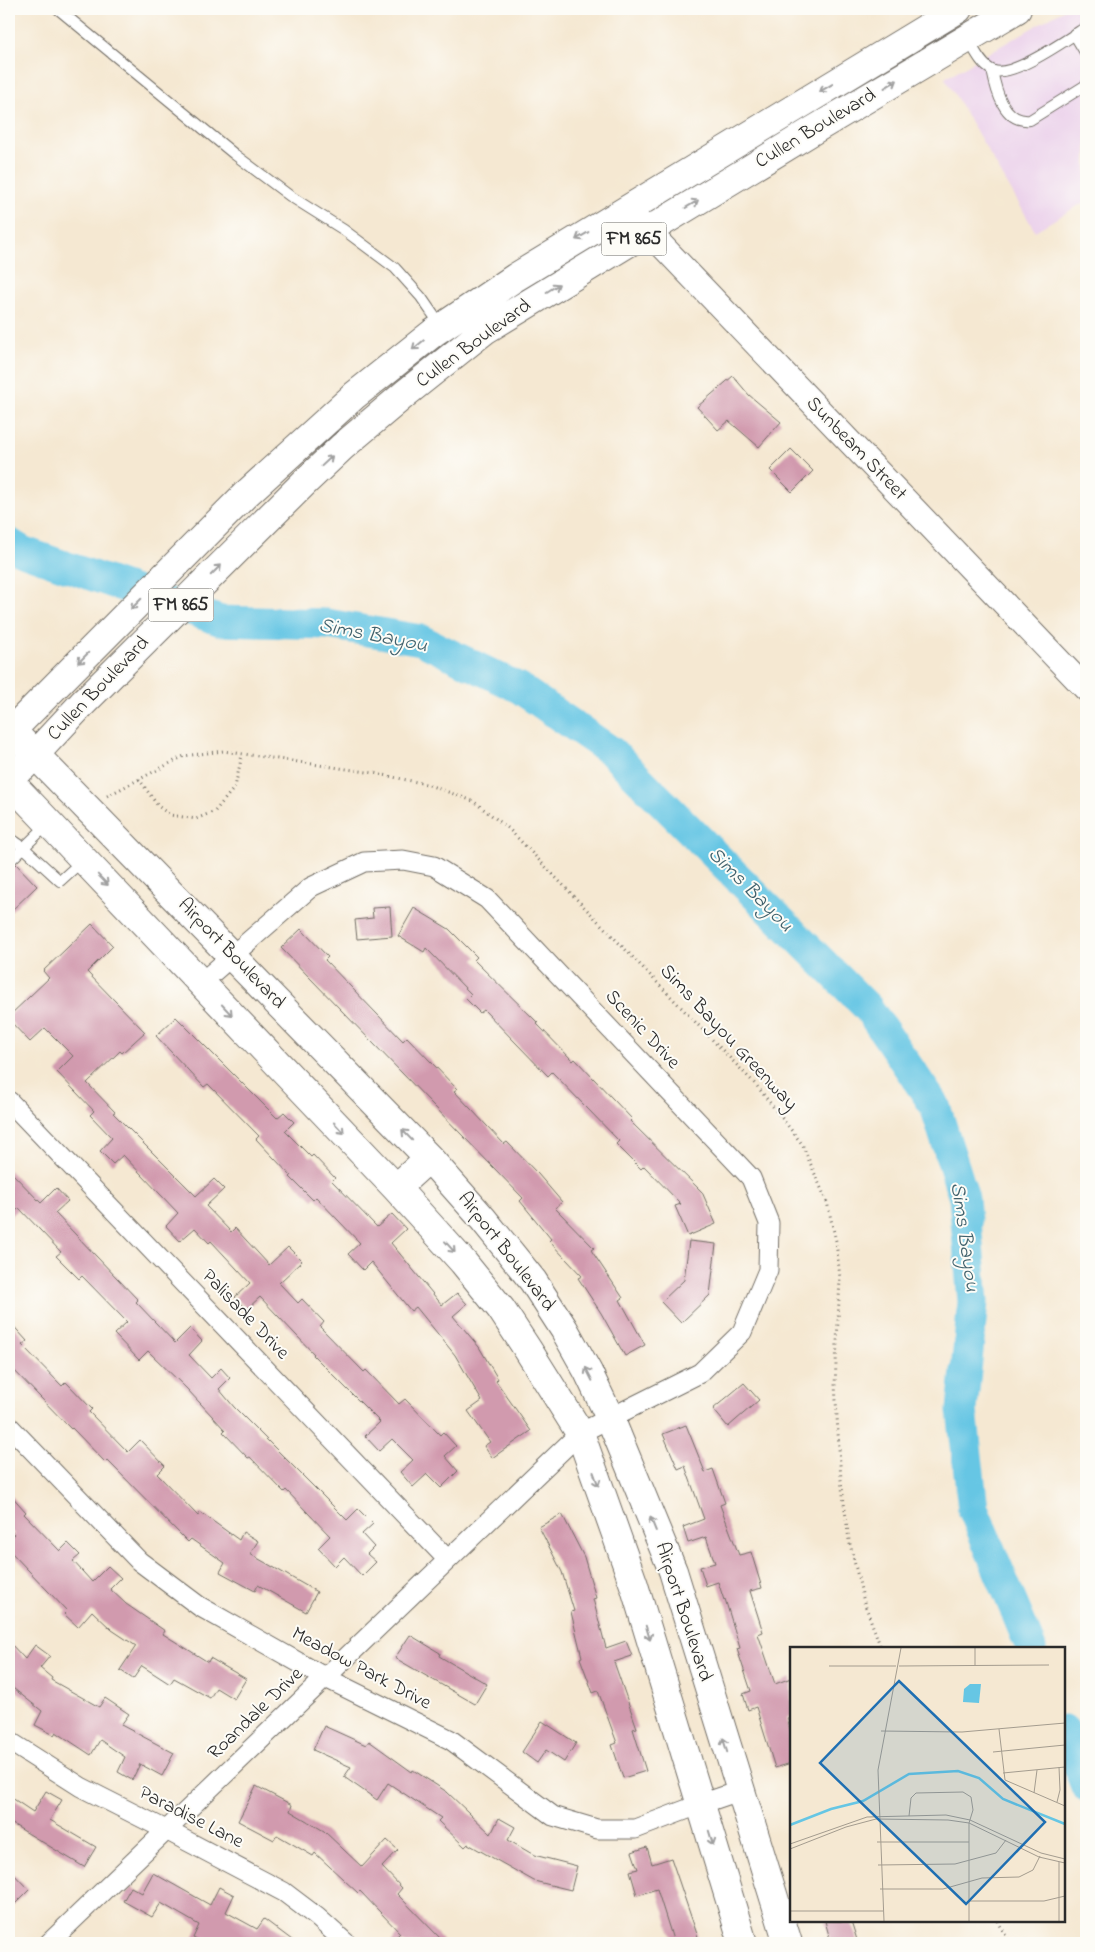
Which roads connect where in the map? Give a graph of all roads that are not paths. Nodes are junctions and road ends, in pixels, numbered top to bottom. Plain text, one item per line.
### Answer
1 (58, 9) edge
2 (958, 9) edge
3 (985, 9) edge
4 (1017, 9) edge
5 (1086, 27) edge
6 (1074, 34) junction
7 (968, 38) junction
8 (1086, 54) edge
9 (992, 70) junction
10 (1086, 85) edge
11 (797, 106) junction
12 (812, 131) junction
13 (627, 209) junction
14 (648, 230) junction
15 (442, 327) junction
16 (284, 460) junction
17 (305, 482) junction
18 (1086, 689) edge
19 (10, 731) edge
20 (36, 754) junction
21 (9, 781) edge
22 (49, 823) junction
23 (9, 838) edge
24 (23, 847) junction
25 (12, 859) dead end
26 (84, 860) junction
27 (232, 955) junction
28 (202, 982) junction
29 (9, 1101) edge
30 (429, 1158) junction
31 (396, 1188) junction
32 (610, 1418) junction
33 (9, 1426) edge
34 (580, 1433) junction
35 (448, 1560) junction
36 (326, 1678) junction
37 (9, 1741) edge
38 (740, 1791) junction
39 (701, 1804) junction
40 (166, 1830) junction
41 (49, 1943) edge
42 (346, 1943) edge
43 (743, 1943) edge
44 (788, 1943) edge

1 - 15 lane
2 -> 11 main road, Cullen Boulevard / FM 865
3 - 7 main road
4 - 7 main road, Cullen Boulevard / FM 865
5 - 6 lane
6 - 8 lane
6 - 9 lane
7 - 9 lane
12 -> 7 main road, Cullen Boulevard / FM 865
9 - 10 lane
11 - 12 main road
11 - 13 main road, Cullen Boulevard / FM 865
14 -> 12 main road, Cullen Boulevard / FM 865
13 - 14 street, Sunbeam Street
13 -> 15 main road, Cullen Boulevard / FM 865
17 -> 14 main road, Cullen Boulevard / FM 865
14 - 18 street, Sunbeam Street
15 -> 16 main road, Cullen Boulevard / FM 865
16 - 17 main road
16 -> 19 main road, Cullen Boulevard / FM 865
20 -> 17 main road, Cullen Boulevard / FM 865
19 - 20 main road, Airport Boulevard
20 - 21 main road, Cullen Boulevard / FM 865
20 - 27 main road, Airport Boulevard
21 - 22 main road, Airport Boulevard
22 - 24 lane
22 - 26 main road, Airport Boulevard
23 - 24 lane
24 - 25 lane
24 - 26 lane
26 -> 28 main road, Airport Boulevard
27 - 28 street, Scenic Drive
30 -> 27 main road, Airport Boulevard
27 - 32 street, Scenic Drive
28 -> 31 main road, Airport Boulevard
29 - 35 street, Palisade Drive
30 - 31 main road
32 -> 30 main road, Airport Boulevard
31 -> 34 main road, Airport Boulevard
32 - 34 street, Scenic Drive
38 -> 32 main road, Airport Boulevard
33 - 36 street, Meadow Park Drive
34 - 35 street, Roandale Drive
34 -> 39 main road, Airport Boulevard
35 - 36 street, Roandale Drive
36 - 39 street, Meadow Park Drive
36 - 40 street, Roandale Drive
37 - 40 street, Paradise Lane
38 - 39 street, Meadow Park Drive
38 - 44 main road, Airport Boulevard
39 -> 43 main road, Airport Boulevard
40 - 41 street, Roandale Drive
40 - 42 street, Paradise Lane

